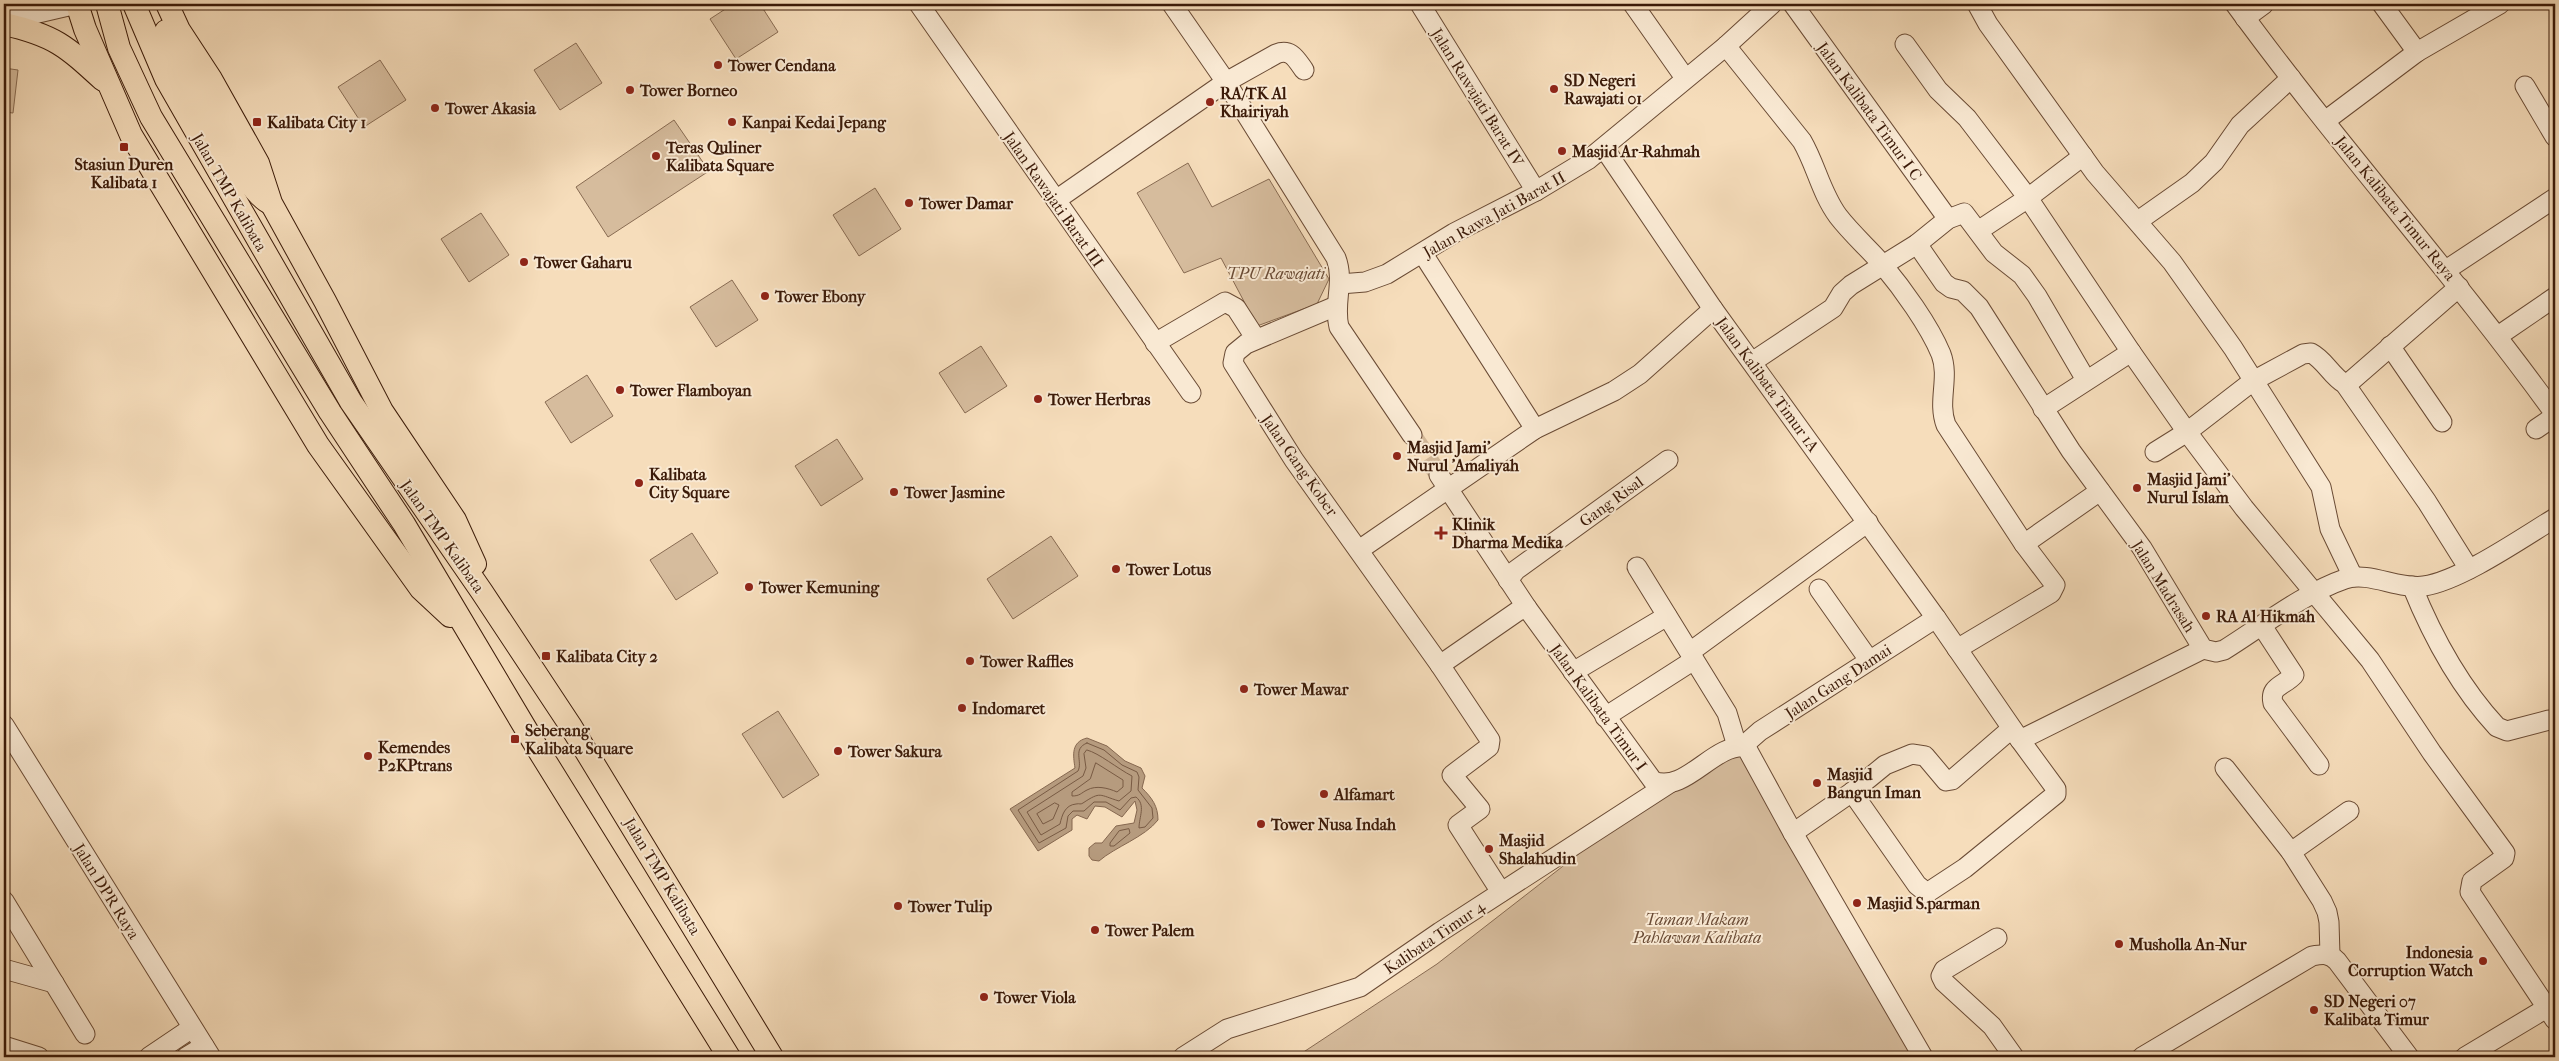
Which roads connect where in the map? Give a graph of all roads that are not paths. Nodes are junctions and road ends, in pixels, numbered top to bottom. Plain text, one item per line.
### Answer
1 (83, 4) edge
2 (107, 4) edge
3 (134, 4) edge
4 (154, 4) edge
5 (166, 4) edge
6 (919, 4) edge
7 (1172, 4) edge
8 (1420, 4) edge
9 (1633, 4) edge
10 (1772, 4) edge
11 (1793, 4) edge
12 (1977, 4) edge
13 (2264, 4) edge
14 (2382, 4) edge
15 (2500, 4) edge
16 (2240, 11) edge
17 (4, 22) edge
18 (1905, 44) dead end
19 (1726, 46) junction
20 (2417, 52) junction
21 (1304, 70) dead end
22 (1685, 78) junction
23 (2292, 78) junction
24 (1226, 82) junction
25 (107, 84) junction
26 (2525, 86) dead end
27 (2325, 121) junction
28 (2555, 137) edge
29 (1604, 148) junction
30 (2083, 156) junction
31 (1536, 191) junction
32 (2028, 198) junction
33 (2555, 198) edge
34 (1056, 200) junction
35 (271, 204) junction
36 (1948, 219) junction
37 (2138, 221) junction
38 (1978, 231) junction
39 (1917, 244) junction
40 (1423, 254) junction
41 (1883, 266) junction
42 (2446, 270) junction
43 (1340, 284) junction
44 (2460, 287) junction
45 (2555, 297) edge
46 (1336, 306) junction
47 (1713, 309) junction
48 (2498, 336) junction
49 (1256, 339) junction
50 (1155, 343) junction
51 (2390, 346) junction
52 (2131, 352) junction
53 (1752, 362) junction
54 (2086, 380) junction
55 (2253, 380) junction
56 (2345, 384) junction
57 (1191, 393) dead end
58 (2043, 409) junction
59 (2555, 415) edge
60 (2442, 422) dead end
61 (1535, 429) junction
62 (2536, 429) dead end
63 (2187, 432) junction
64 (1412, 435) tunnel mouth
65 (2155, 452) dead end
66 (1668, 460) dead end
67 (1445, 482) junction
68 (2100, 491) junction
69 (2555, 518) edge
70 (1868, 522) junction
71 (2024, 544) junction
72 (1359, 550) junction
73 (1637, 567) dead end
74 (2469, 568) junction
75 (2354, 577) junction
76 (1508, 580) junction
77 (2412, 586) junction
78 (1819, 588) dead end
79 (482, 592) junction
80 (2316, 593) junction
81 (1527, 608) junction
82 (1667, 616) junction
83 (1936, 618) junction
84 (2262, 626) junction
85 (469, 634) junction
86 (1956, 649) junction
87 (2203, 649) junction
88 (1692, 656) junction
89 (1869, 660) junction
90 (1440, 664) junction
91 (1573, 672) junction
92 (1605, 717) junction
93 (2549, 720) dead end
94 (4, 725) edge
95 (2016, 734) junction
96 (1740, 746) junction
97 (2320, 765) dead end
98 (2225, 768) dead end
99 (1670, 784) junction
100 (1852, 792) junction
101 (2349, 811) dead end
102 (1792, 833) junction
103 (2291, 852) junction
104 (1501, 892) junction
105 (4, 901) edge
106 (1997, 938) dead end
107 (2330, 955) junction
108 (4, 969) edge
109 (54, 983) junction
110 (2552, 1010) edge
111 (192, 1028) junction
112 (85, 1034) dead end
113 (4, 1046) edge
114 (207, 1052) edge
115 (38, 1057) edge
116 (149, 1057) edge
117 (186, 1057) edge
118 (730, 1057) edge
119 (772, 1057) edge
120 (1182, 1057) edge
121 (1924, 1057) edge
122 (2014, 1057) edge
123 (2142, 1057) edge
124 (2409, 1057) edge
125 (2465, 1057) edge

1 - 17 street
1 - 25 main road
2 - 85 main road, Jalan TMP Kalibata
3 - 79 main road, Jalan TMP Kalibata
4 - 35 main road
5 - 35 main road
6 - 34 street, Jalan Rawajati Barat III
7 - 24 street
8 - 31 street, Jalan Rawajati Barat IV
9 - 22 street
10 - 19 street, Jalan Rawa Jati Barat II
11 - 36 street, Jalan Kalibata Timur I C
12 - 30 street
13 - 16 street
14 - 20 street
15 - 20 street
16 - 23 street, Jalan Kalibata Timur Raya
17 - 25 main road
18 - 32 street
19 - 22 street, Jalan Rawa Jati Barat II
19 - 41 street
20 - 27 street
21 - 24 street
22 - 29 street, Jalan Rawa Jati Barat II
23 - 27 street, Jalan Kalibata Timur Raya
23 - 37 street
24 - 34 street
24 - 43 street
25 - 85 main road
26 - 28 street
27 - 42 street, Jalan Kalibata Timur Raya
29 - 31 street, Jalan Rawa Jati Barat II
29 - 47 street, Jalan Kalibata Timur 1A
30 - 32 street
30 - 37 street
31 - 40 street, Jalan Rawa Jati Barat II
32 - 38 street
32 - 52 street
33 - 42 street
34 - 50 street, Jalan Rawajati Barat III
35 - 79 main road
36 - 38 street
36 - 39 street
37 - 55 street
38 - 54 street
39 - 41 street
39 - 58 street, Jalan Madrasah
40 - 43 street, Jalan Rawa Jati Barat II
40 - 61 street
41 - 53 street
41 - 71 street
42 - 44 street, Jalan Kalibata Timur Raya
43 - 46 street
44 - 48 street, Jalan Kalibata Timur Raya
44 - 51 street
45 - 48 street
46 - 49 street, Jalan Gang Kober
46 - 64 street
47 - 53 street, Jalan Kalibata Timur 1A
47 - 61 street
48 - 59 street, Jalan Kalibata Timur Raya
49 - 50 street
49 - 72 street, Jalan Gang Kober
50 - 57 street, Jalan Rawajati Barat III
51 - 56 street
51 - 60 street
52 - 54 street
52 - 63 street
53 - 70 street, Jalan Kalibata Timur 1A
54 - 58 street
55 - 56 street
55 - 63 street
55 - 75 street
56 - 74 street
58 - 68 street, Jalan Madrasah
59 - 62 street
61 - 67 street
63 - 65 street
63 - 80 street
66 - 76 street, Gang Risal
67 - 72 street
67 - 76 street, Jalan Kalibata Timur I
68 - 71 street
68 - 87 street, Jalan Madrasah
69 - 74 street
70 - 83 street, Jalan Kalibata Timur 1A
70 - 88 street
71 - 86 street
72 - 90 street, Jalan Gang Kober
73 - 82 street
74 - 77 street
75 - 77 street
75 - 80 street, Jalan Madrasah
76 - 81 street, Jalan Kalibata Timur I
77 - 93 street
78 - 89 street
79 - 119 main road, Jalan TMP Kalibata
80 - 84 street, Jalan Madrasah
80 - 110 street
81 - 90 street
81 - 91 street, Jalan Kalibata Timur I
82 - 88 street
82 - 91 street
83 - 86 street, Jalan Kalibata Timur 1A
83 - 89 street, Jalan Gang Damai
84 - 87 street, Jalan Madrasah
84 - 97 street
85 - 118 main road, Jalan TMP Kalibata
86 - 95 street, Jalan Kalibata Timur 1A
87 - 95 street
88 - 92 street
88 - 96 street
89 - 96 street, Jalan Gang Damai
90 - 104 street, Jalan Gang Kober
91 - 92 street, Jalan Kalibata Timur I
92 - 99 street, Jalan Kalibata Timur I
94 - 111 street, Jalan DPR Raya
95 - 100 street
95 - 100 street, Jalan Kalibata Timur 1A
96 - 99 street
96 - 102 street
98 - 103 street
99 - 104 street, Kalibata Timur 4
100 - 102 street
101 - 103 street
102 - 121 street
103 - 107 street
104 - 120 street, Kalibata Timur 4
105 - 109 street
106 - 122 street
107 - 123 street
107 - 124 street
108 - 109 street
109 - 112 street
110 - 125 street
111 - 114 street, Jalan DPR Raya
111 - 116 street
113 - 115 street
114 - 117 street

